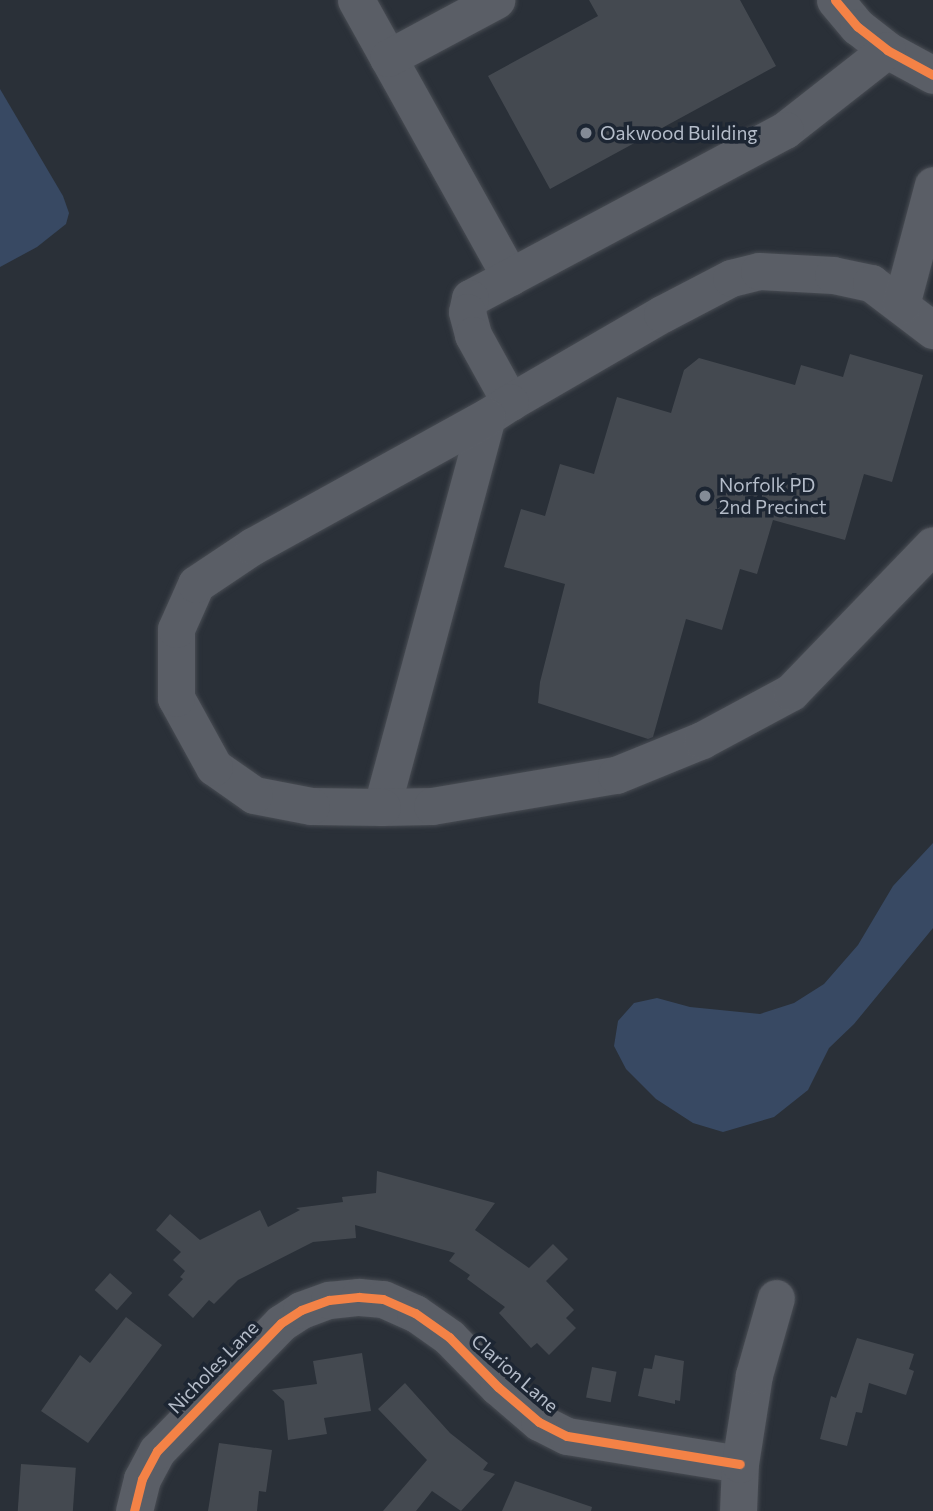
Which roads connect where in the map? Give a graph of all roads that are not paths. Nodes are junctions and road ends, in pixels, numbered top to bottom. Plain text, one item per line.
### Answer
1 (356, 0) edge
2 (496, 0) edge
3 (835, 0) edge
4 (887, 50) junction
5 (388, 58) junction
6 (933, 75) edge
7 (933, 185) edge
8 (509, 277) junction
9 (901, 305) junction
10 (933, 330) edge
11 (498, 409) junction
12 (933, 545) edge
13 (382, 807) junction
14 (359, 1297) joint
15 (776, 1298) dead end
16 (740, 1464) junction
17 (134, 1511) edge
18 (738, 1511) edge

1 - 5 street
2 - 5 street
3 - 4 street
4 - 6 street
4 - 8 street
5 - 8 street
7 - 9 street
8 - 11 street
9 - 10 street
9 - 11 street
11 - 13 street
11 - 13 street
12 - 13 street
14 - 16 street, Clarion Lane
14 - 17 street, Nicholes Lane
15 - 16 street
16 - 18 street

